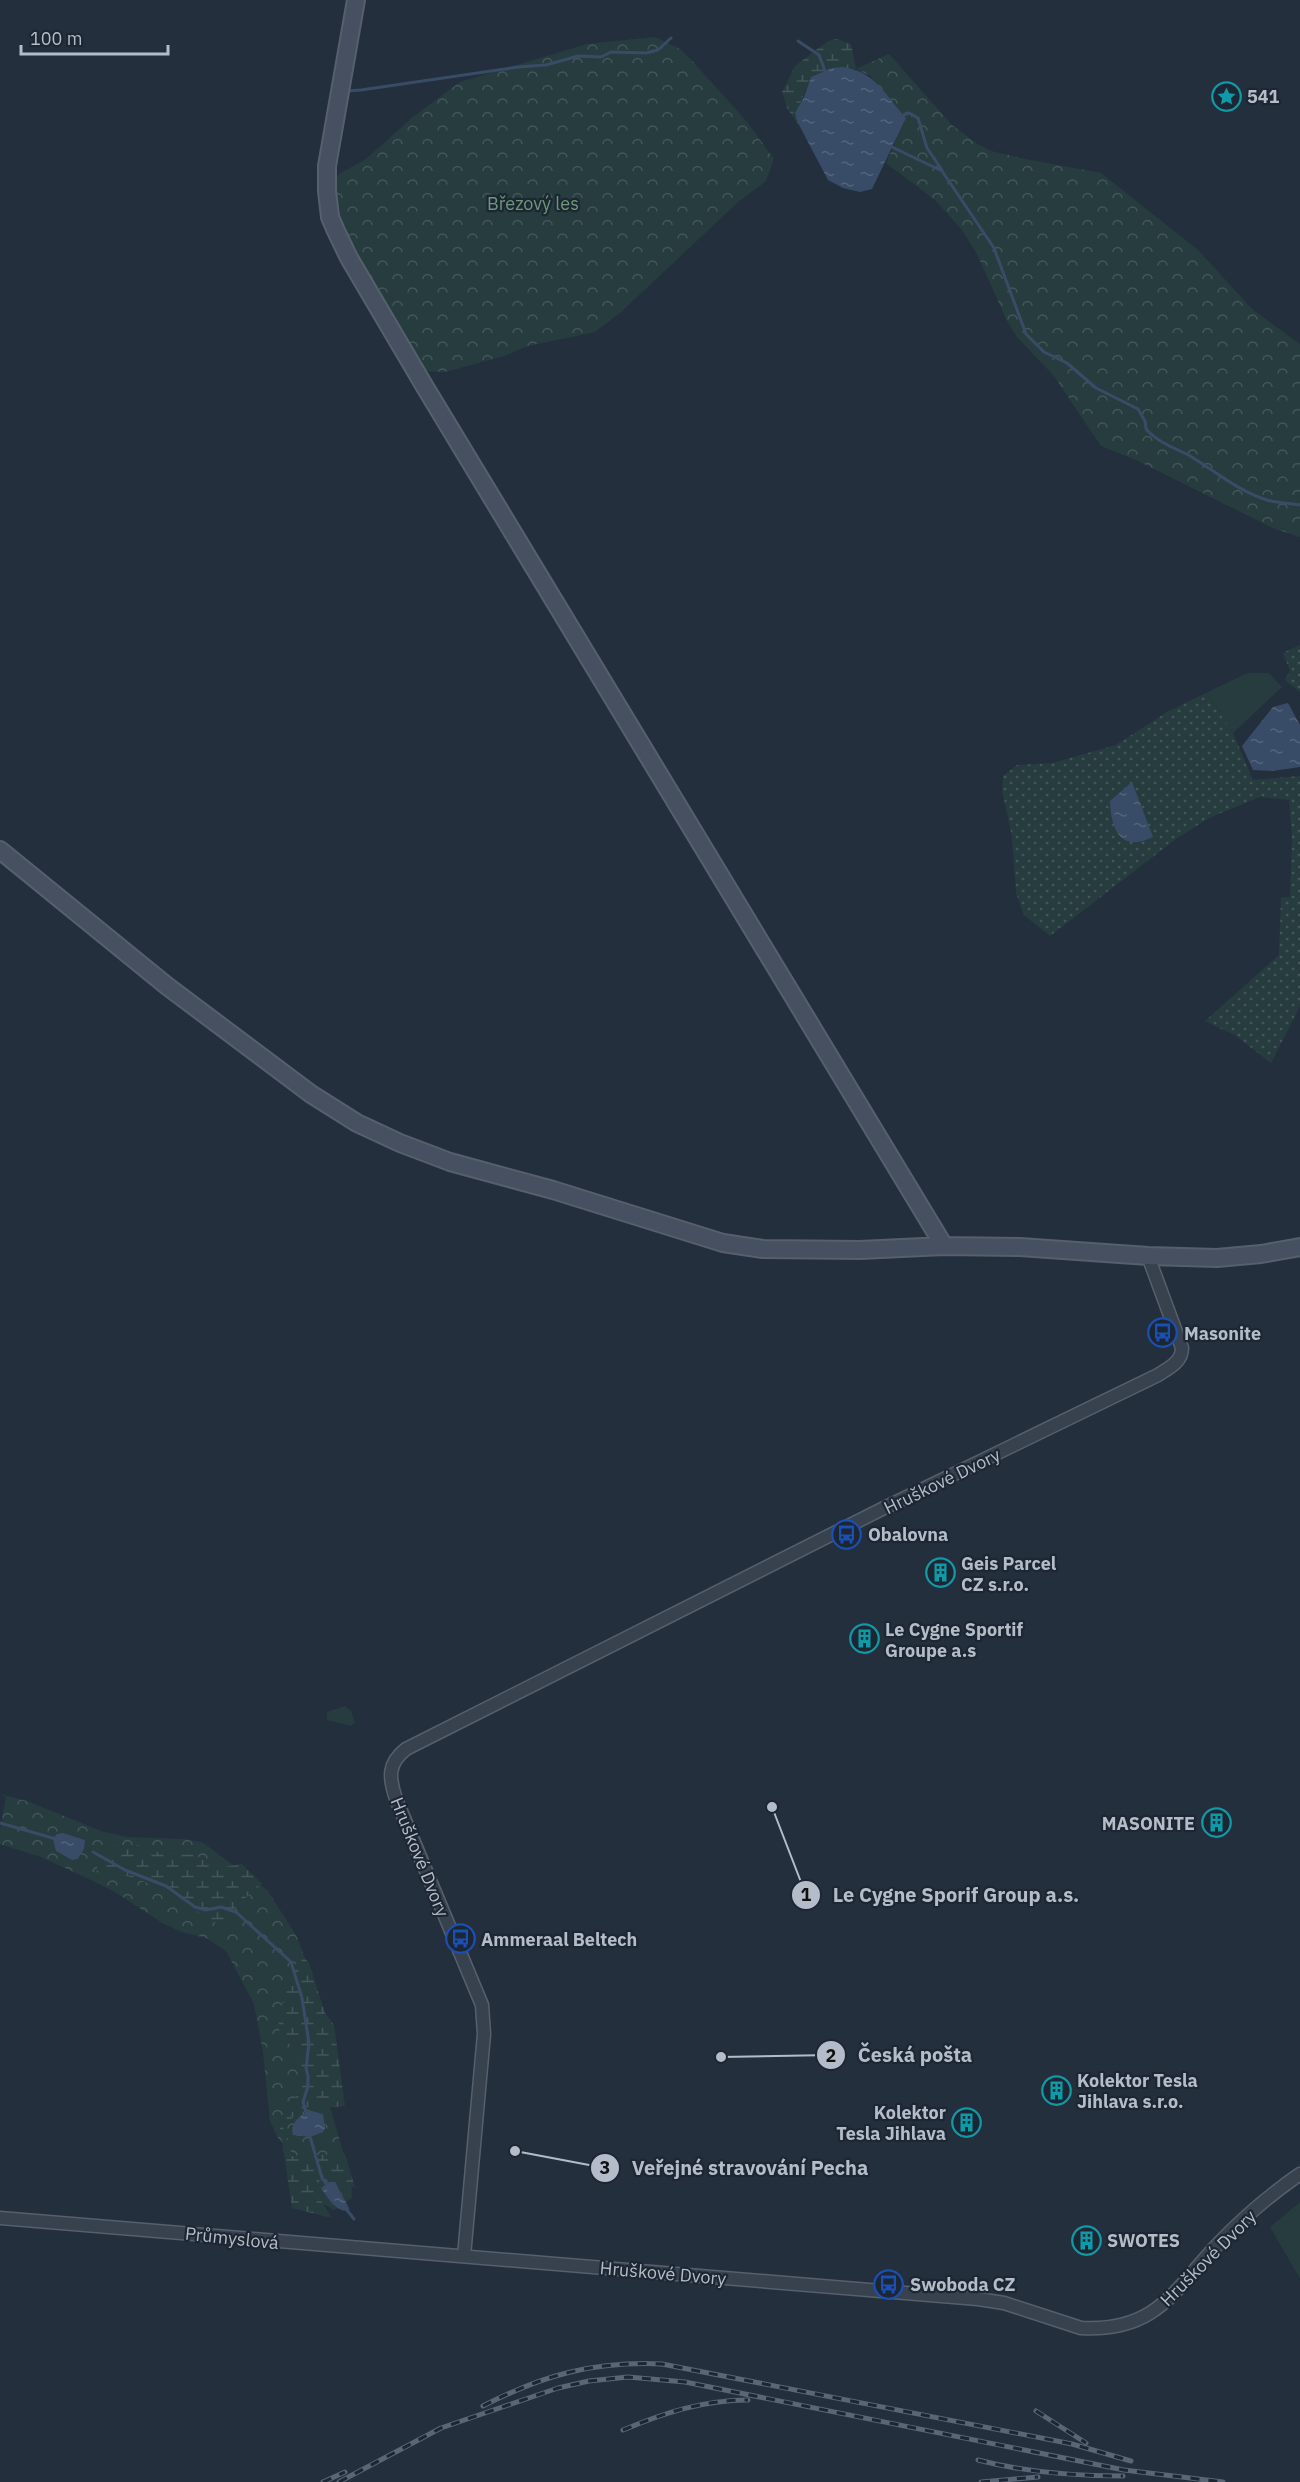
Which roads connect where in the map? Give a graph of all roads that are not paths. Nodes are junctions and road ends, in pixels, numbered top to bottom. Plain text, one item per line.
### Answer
1 (356, 0) edge
2 (0, 850) edge
3 (944, 1246) junction
4 (1300, 1247) edge
5 (1148, 1256) junction
6 (1300, 2174) edge
7 (0, 2218) edge
8 (464, 2256) junction

1 - 3 street
2 - 3 street
3 - 5 street
4 - 5 street
5 - 8 street, Hruškové Dvory
6 - 8 street, Hruškové Dvory
7 - 8 street, Průmyslová

